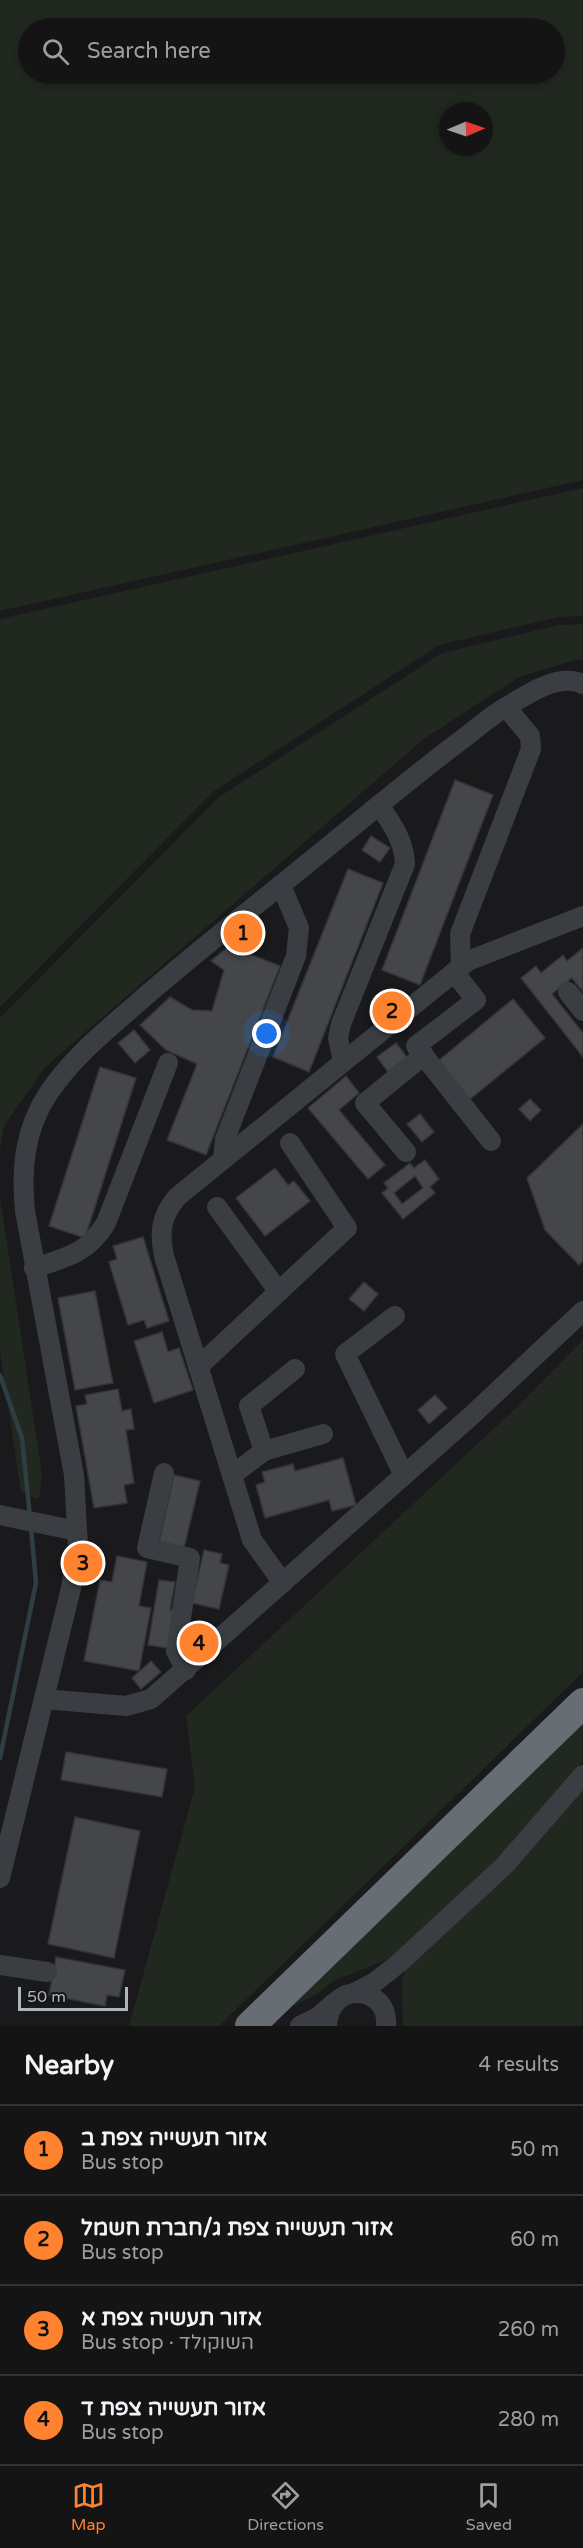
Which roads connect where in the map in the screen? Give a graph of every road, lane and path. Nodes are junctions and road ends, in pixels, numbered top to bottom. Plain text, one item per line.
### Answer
1 (583, 684) edge
2 (506, 707) junction
3 (379, 805) junction
4 (281, 885) junction
5 (583, 916) edge
6 (458, 969) junction
7 (568, 992) dead end
8 (583, 1011) edge
9 (424, 1055) junction
10 (343, 1062) junction
11 (168, 1063) dead end
12 (491, 1141) dead end
13 (290, 1143) dead end
14 (406, 1152) dead end
15 (223, 1160) junction
16 (217, 1207) dead end
17 (34, 1268) junction
18 (279, 1292) junction
19 (583, 1311) edge
20 (395, 1316) dead end
21 (198, 1367) junction
22 (295, 1369) dead end
23 (323, 1434) dead end
24 (264, 1451) junction
25 (164, 1473) dead end
26 (232, 1475) junction
27 (404, 1475) junction
28 (0, 1515) edge
29 (77, 1531) junction
30 (283, 1583) junction
31 (186, 1670) junction
32 (44, 1699) junction
33 (583, 1703) edge
34 (583, 1775) edge
35 (0, 1878) edge
36 (399, 1963) junction
37 (0, 1965) edge
38 (47, 1972) dead end
39 (354, 1993) junction
40 (335, 2001) junction
41 (386, 2024) edge
42 (250, 2026) edge
43 (300, 2026) edge
44 (327, 2026) edge

1 - 2 street
2 - 3 street
2 - 6 street
3 - 4 street
3 - 10 street
4 - 15 street
4 - 17 street
5 - 6 street
6 - 9 street
6 - 10 street
7 - 8 street
9 - 12 street
9 - 14 street
10 - 15 street
11 - 17 street
13 - 18 street
15 - 21 street
16 - 18 street
17 - 29 street
18 - 21 street
19 - 27 street
20 - 27 street
21 - 26 street
22 - 24 street
23 - 24 street
24 - 26 street
25 - 31 street
26 - 30 street
27 - 30 street
28 - 29 street
29 - 32 street
30 - 31 street
31 - 32 street
32 - 35 street
33 - 42 highway
34 - 36 street
36 - 39 street
36 - 41 street
37 - 38 street
39 - 40 street
39 - 41 street
40 - 43 street
40 - 44 street

